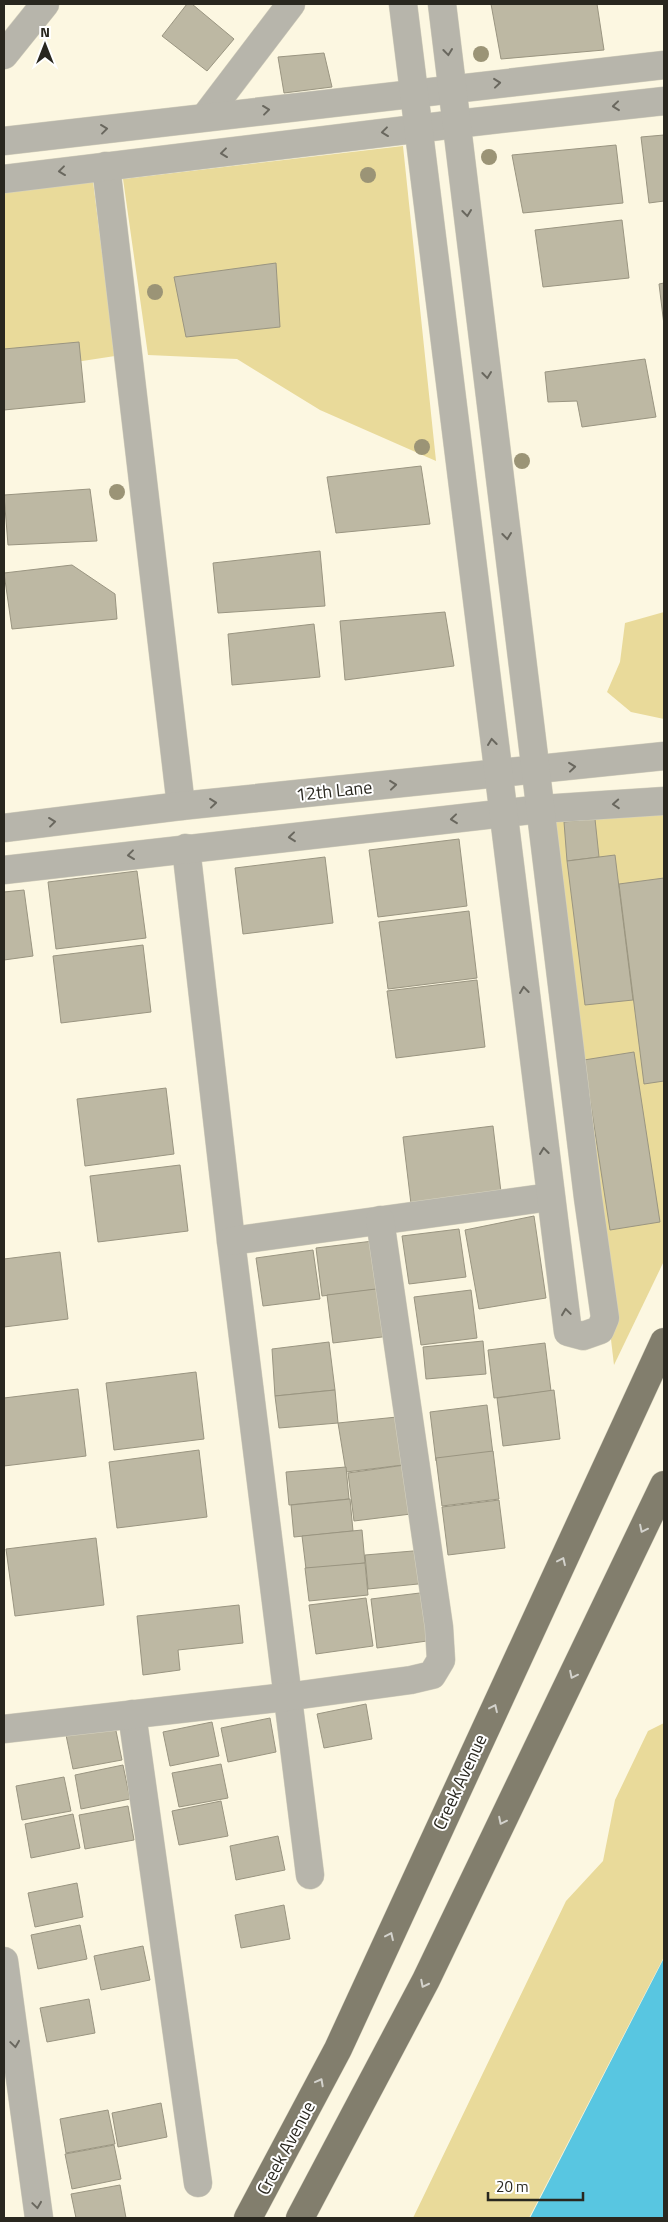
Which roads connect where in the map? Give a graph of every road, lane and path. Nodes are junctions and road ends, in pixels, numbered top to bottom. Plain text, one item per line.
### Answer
1 (45, 4) edge
2 (291, 4) edge
3 (403, 4) edge
4 (442, 4) edge
5 (4, 55) edge
6 (664, 65) edge
7 (452, 88) junction
8 (414, 93) junction
9 (664, 101) edge
10 (205, 117) junction
11 (456, 124) junction
12 (418, 128) junction
13 (4, 141) edge
14 (106, 166) junction
15 (4, 179) edge
16 (664, 756) edge
17 (536, 771) junction
18 (496, 775) junction
19 (664, 801) edge
20 (181, 806) junction
21 (541, 809) junction
22 (501, 814) junction
23 (4, 828) edge
24 (186, 848) junction
25 (4, 870) edge
26 (550, 1197) junction
27 (380, 1220) junction
28 (231, 1241) junction
29 (664, 1342) edge
30 (664, 1485) edge
31 (286, 1697) junction
32 (132, 1714) junction
33 (4, 1729) edge
34 (310, 1876) dead end
35 (4, 1961) edge
36 (198, 2183) dead end
37 (39, 2218) edge
38 (248, 2218) edge
39 (300, 2218) edge

1 - 5 street
2 - 10 street
3 - 8 street
4 -> 7 street
7 -> 6 street
7 - 8 street
7 - 11 street
10 -> 8 street
8 - 12 street
9 -> 11 street
13 -> 10 street
11 - 12 street
11 -> 17 street
12 -> 14 street
18 -> 12 street
14 -> 15 street
14 - 20 street
17 -> 16 street, 12th Lane
17 - 18 street, 12th Lane
17 - 21 street
20 -> 18 street, 12th Lane
18 - 22 street
19 -> 21 street
23 -> 20 street, 12th Lane
21 - 22 street
21 -> 26 street
22 -> 24 street
26 -> 22 street
24 -> 25 street
24 - 28 street
26 - 27 street
27 - 28 street
27 - 31 street
28 - 31 street
38 -> 29 main road, Creek Avenue
30 -> 39 main road
31 - 32 street
31 - 34 street
32 - 33 street
32 - 36 street
35 -> 37 street

